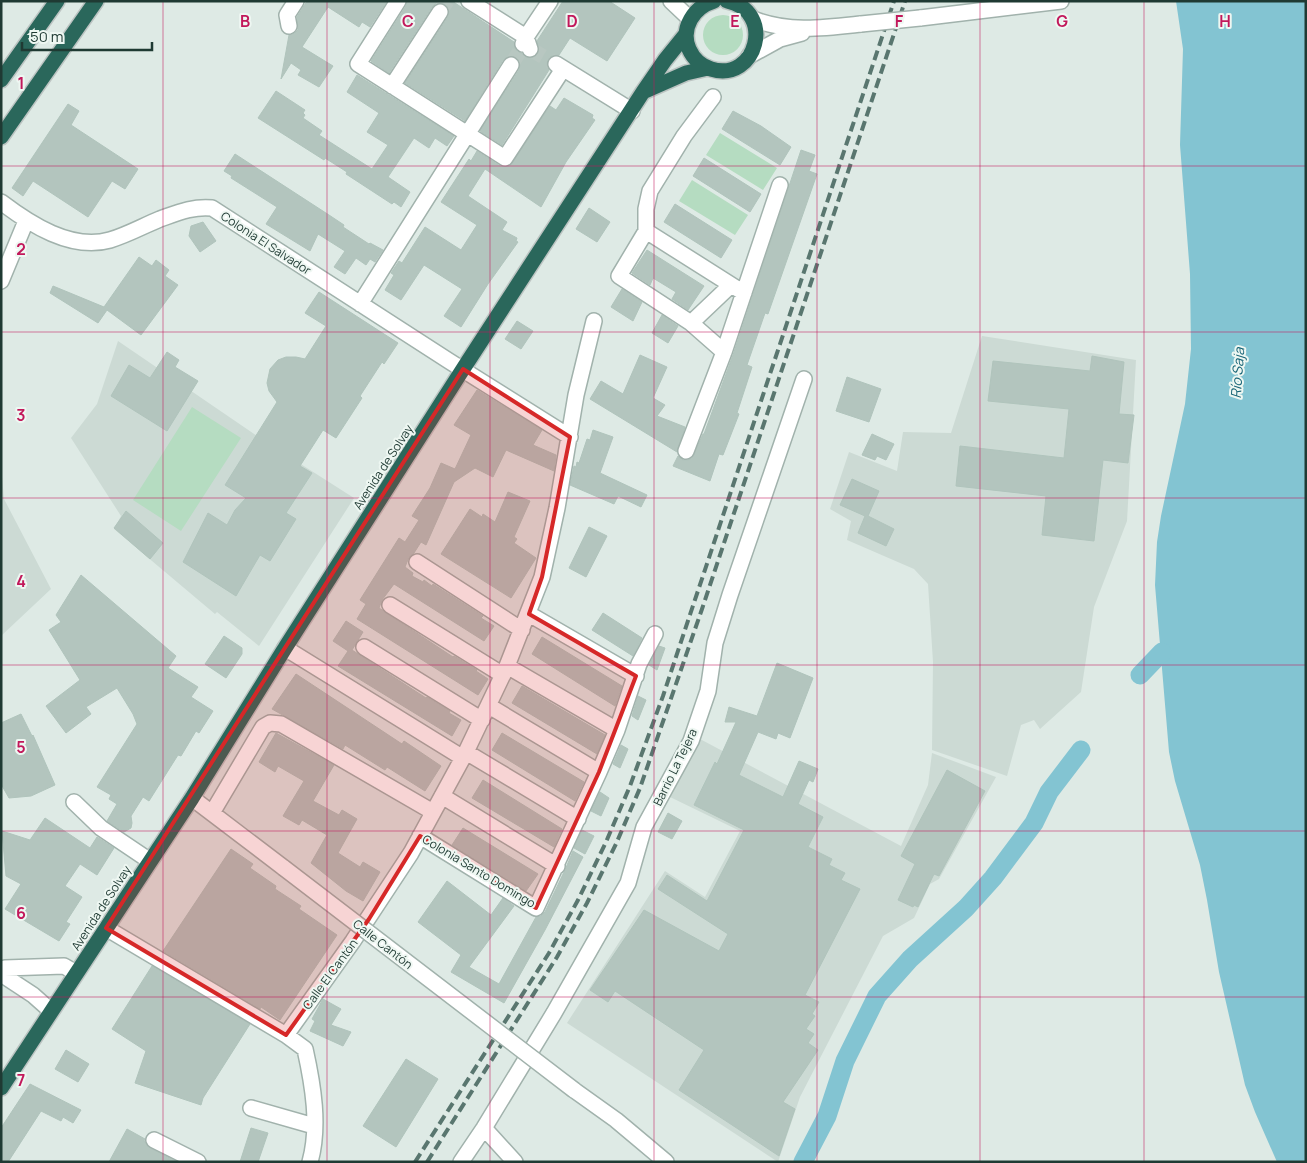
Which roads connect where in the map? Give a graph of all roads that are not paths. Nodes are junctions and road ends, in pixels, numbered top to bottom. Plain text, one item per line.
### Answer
1 (57, 1) edge
2 (96, 1) edge
3 (296, 1) edge
4 (398, 1) edge
5 (469, 1) edge
6 (550, 1) edge
7 (671, 1) edge
8 (1061, 1) edge
9 (736, 3) edge
10 (702, 7) edge
11 (440, 12) tunnel mouth
12 (753, 20) junction
13 (289, 26) dead end
14 (818, 29) junction
15 (686, 34) junction
16 (749, 56) junction
17 (512, 65) tunnel mouth
18 (708, 68) junction
19 (1, 80) edge
20 (392, 86) junction
21 (644, 92) junction
22 (713, 97) dead end
23 (632, 111) junction
24 (468, 136) junction
25 (1, 137) edge
26 (780, 185) dead end
27 (1, 202) edge
28 (26, 221) junction
29 (646, 231) junction
30 (1, 281) edge
31 (731, 285) junction
32 (744, 293) junction
33 (360, 304) junction
34 (594, 321) dead end
35 (691, 323) junction
36 (724, 352) junction
37 (463, 369) junction
38 (804, 378) dead end
39 (570, 437) junction
40 (686, 451) dead end
41 (416, 562) dead end
42 (390, 605) dead end
43 (528, 614) junction
44 (522, 630) junction
45 (655, 634) dead end
46 (364, 647) dead end
47 (285, 648) junction
48 (505, 671) junction
49 (636, 676) junction
50 (485, 713) junction
51 (617, 730) junction
52 (464, 755) junction
53 (599, 772) junction
54 (442, 796) junction
55 (192, 798) junction
56 (74, 802) dead end
57 (433, 812) junction
58 (212, 813) junction
59 (578, 819) junction
60 (420, 836) junction
61 (150, 861) junction
62 (556, 866) junction
63 (106, 928) junction
64 (1, 970) edge
65 (76, 973) junction
66 (1, 974) edge
67 (51, 1011) junction
68 (286, 1034) junction
69 (1, 1088) edge
70 (251, 1108) dead end
71 (314, 1126) junction
72 (484, 1128) junction
73 (154, 1140) dead end
74 (198, 1162) edge
75 (310, 1162) edge
76 (461, 1162) edge
77 (515, 1162) edge
78 (666, 1162) edge

1 - 19 highway
2 - 25 highway
3 - 13 street
4 - 20 street
5 - 6 street
7 - 10 street
8 - 14 street, bridge
9 - 12 highway
10 - 15 highway
11 - 20 street
12 - 14 street
12 - 16 highway
14 - 16 street
15 - 18 highway
15 - 21 highway, Avenida de Solvay
16 - 18 highway
17 - 24 street
18 - 21 highway
20 - 24 street
21 - 23 highway, Avenida de Solvay
22 - 29 street
23 - 24 street
23 - 37 highway, Avenida de Solvay
24 - 33 street
26 - 32 street
27 - 28 street, Colonia El Salvador
28 - 30 street
28 - 33 street, Colonia El Salvador
29 - 31 street
29 - 35 street
31 - 32 street
31 - 35 street
32 - 36 street
33 - 37 street, Colonia El Salvador
34 - 39 street, Colonia Santo Domingo
35 - 36 street
36 - 40 street
37 - 39 street
37 - 47 highway, Avenida de Solvay
38 - 72 street, Barrio La Tejera
39 - 43 street, Colonia Santo Domingo
41 - 44 street
42 - 48 street
43 - 44 street, Colonia Santo Domingo
43 - 49 street
44 - 48 street, Colonia Santo Domingo
45 - 49 street, Colonia Santo Domingo
46 - 50 street
47 - 52 street
47 - 55 highway, Avenida de Solvay
48 - 50 street, Colonia Santo Domingo
48 - 51 street
49 - 51 street, Colonia Santo Domingo
50 - 52 street, Colonia Santo Domingo
50 - 53 street
51 - 53 street, Colonia Santo Domingo
52 - 54 street, Colonia Santo Domingo
52 - 59 street
53 - 59 street, Colonia Santo Domingo
54 - 57 street, Colonia Santo Domingo
54 - 62 street
55 - 58 street, Calle Cantón
55 - 61 highway, Avenida de Solvay
56 - 61 street, Avenida de Solvay
57 - 58 street
57 - 60 street, Colonia Santo Domingo
58 - 78 street, Calle Cantón, bridge
59 - 62 street, Colonia Santo Domingo
60 - 62 street, Colonia Santo Domingo
60 - 68 street, Calle El Cantón
61 - 63 highway, Avenida de Solvay
63 - 65 highway, Avenida de Solvay
63 - 68 street
64 - 65 street
65 - 67 highway, Avenida de Solvay
66 - 67 street
67 - 69 highway, Avenida de Solvay
68 - 71 street
70 - 71 street
71 - 75 street
72 - 76 street, Barrio La Tejera
72 - 77 street
73 - 74 street

